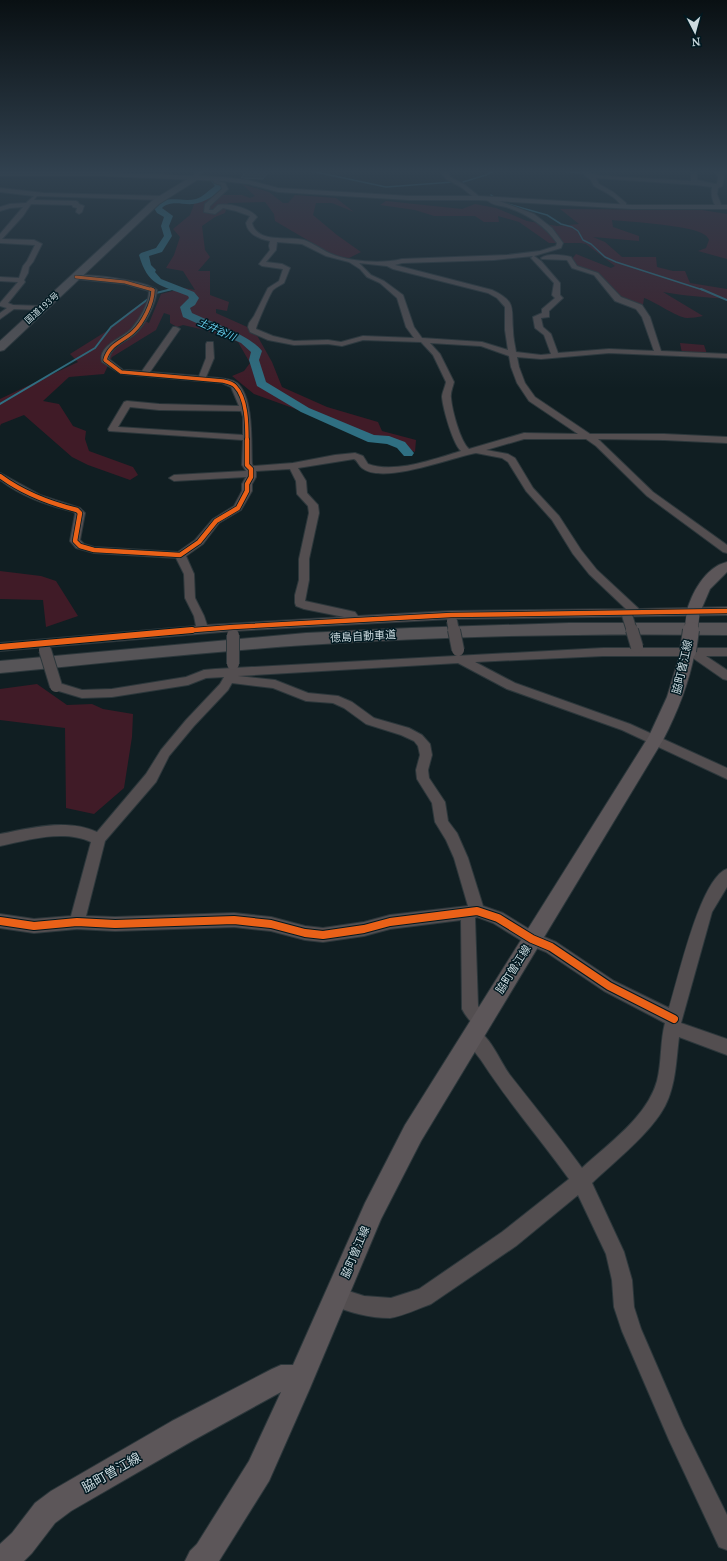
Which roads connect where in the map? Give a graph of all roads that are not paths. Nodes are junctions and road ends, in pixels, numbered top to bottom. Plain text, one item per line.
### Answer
1 (36, 243) edge
2 (113, 243) edge
3 (273, 243) edge
4 (306, 243) edge
5 (560, 243) edge
6 (478, 258) junction
7 (534, 258) junction
8 (351, 261) junction
9 (376, 264) junction
10 (389, 264) junction
11 (76, 277) junction
12 (0, 279) edge
13 (21, 280) junction
14 (380, 281) junction
15 (12, 307) junction
16 (42, 308) junction
17 (0, 318) edge
18 (176, 329) dead end
19 (422, 341) junction
20 (210, 344) dead end
21 (0, 347) edge
22 (658, 352) junction
23 (512, 354) junction
24 (555, 355) junction
25 (727, 356) edge
26 (144, 375) junction
27 (202, 378) junction
28 (245, 409) junction
29 (587, 436) junction
30 (247, 438) junction
31 (727, 440) edge
32 (473, 452) junction
33 (292, 466) junction
34 (251, 472) junction
35 (0, 476) edge
36 (174, 478) dead end
37 (727, 550) edge
38 (180, 555) junction
39 (727, 566) edge
40 (727, 611) edge
41 (693, 612) junction
42 (629, 613) junction
43 (451, 618) junction
44 (355, 621) junction
45 (202, 629) junction
46 (727, 629) edge
47 (233, 631) junction
48 (727, 636) edge
49 (0, 647) edge
50 (44, 647) junction
51 (638, 649) junction
52 (690, 652) junction
53 (727, 652) edge
54 (458, 654) junction
55 (0, 667) edge
56 (232, 672) junction
57 (0, 675) edge
58 (727, 676) edge
59 (655, 740) junction
60 (727, 774) edge
61 (99, 839) junction
62 (0, 840) edge
63 (727, 875) edge
64 (472, 912) junction
65 (0, 921) edge
66 (77, 922) junction
67 (532, 939) junction
68 (673, 1023) junction
69 (476, 1028) junction
70 (727, 1047) edge
71 (581, 1182) junction
72 (336, 1297) junction
73 (301, 1379) junction
74 (727, 1539) edge
75 (3, 1561) edge
76 (200, 1561) edge

1 - 13 street
2 - 11 highway, 国道193号
3 - 19 street
4 - 8 street
5 - 6 street
6 - 7 street
6 - 10 street
7 - 22 street
7 - 24 street
8 - 9 street
8 - 14 street
9 - 10 street
9 - 14 street
10 - 23 street
11 - 16 highway, 国道193号
11 - 26 street
12 - 13 street
13 - 15 street
14 - 19 street
15 - 16 street
15 - 17 street
16 - 21 highway, 国道193号
18 - 26 street
19 - 23 street
19 - 32 street
20 - 27 street
22 - 24 street
22 - 25 street
23 - 24 street
23 - 29 street
26 - 27 street
27 - 28 street
28 - 30 street
28 - 30 street
29 - 31 street
29 - 32 street
29 - 37 street
30 - 34 street
32 - 33 street
32 - 42 street
33 - 34 street
33 - 44 street
34 - 36 street
34 - 38 street
35 - 38 street
38 - 45 street
39 - 41 main road, 脇町曽江線
40 - 41 street
41 - 42 street
41 - 52 main road, 脇町曽江線, bridge
42 - 43 street
42 - 51 street, bridge
43 - 44 street
43 - 54 street, bridge
44 - 47 street
45 - 47 street
45 - 50 street
46 - 55 highway, 徳島自動車道
47 - 56 street, bridge
48 - 57 highway, 徳島自動車道
49 - 50 street
50 - 56 street, bridge
51 - 52 street
51 - 54 street
52 - 53 street
52 - 58 street
52 - 59 main road, 脇町曽江線
54 - 56 street
54 - 59 street
56 - 61 street
56 - 64 street
59 - 60 street
59 - 67 main road, 脇町曽江線
61 - 62 street
61 - 66 street
63 - 68 street
64 - 66 street
64 - 67 street
64 - 69 street
65 - 66 street
67 - 68 street
67 - 69 main road, 脇町曽江線
68 - 70 street
68 - 71 street
69 - 71 street
69 - 72 main road, 脇町曽江線
71 - 72 street
71 - 74 street
72 - 73 main road, 脇町曽江線
73 - 75 main road, 脇町曽江線
73 - 76 main road, 脇町曽江線

